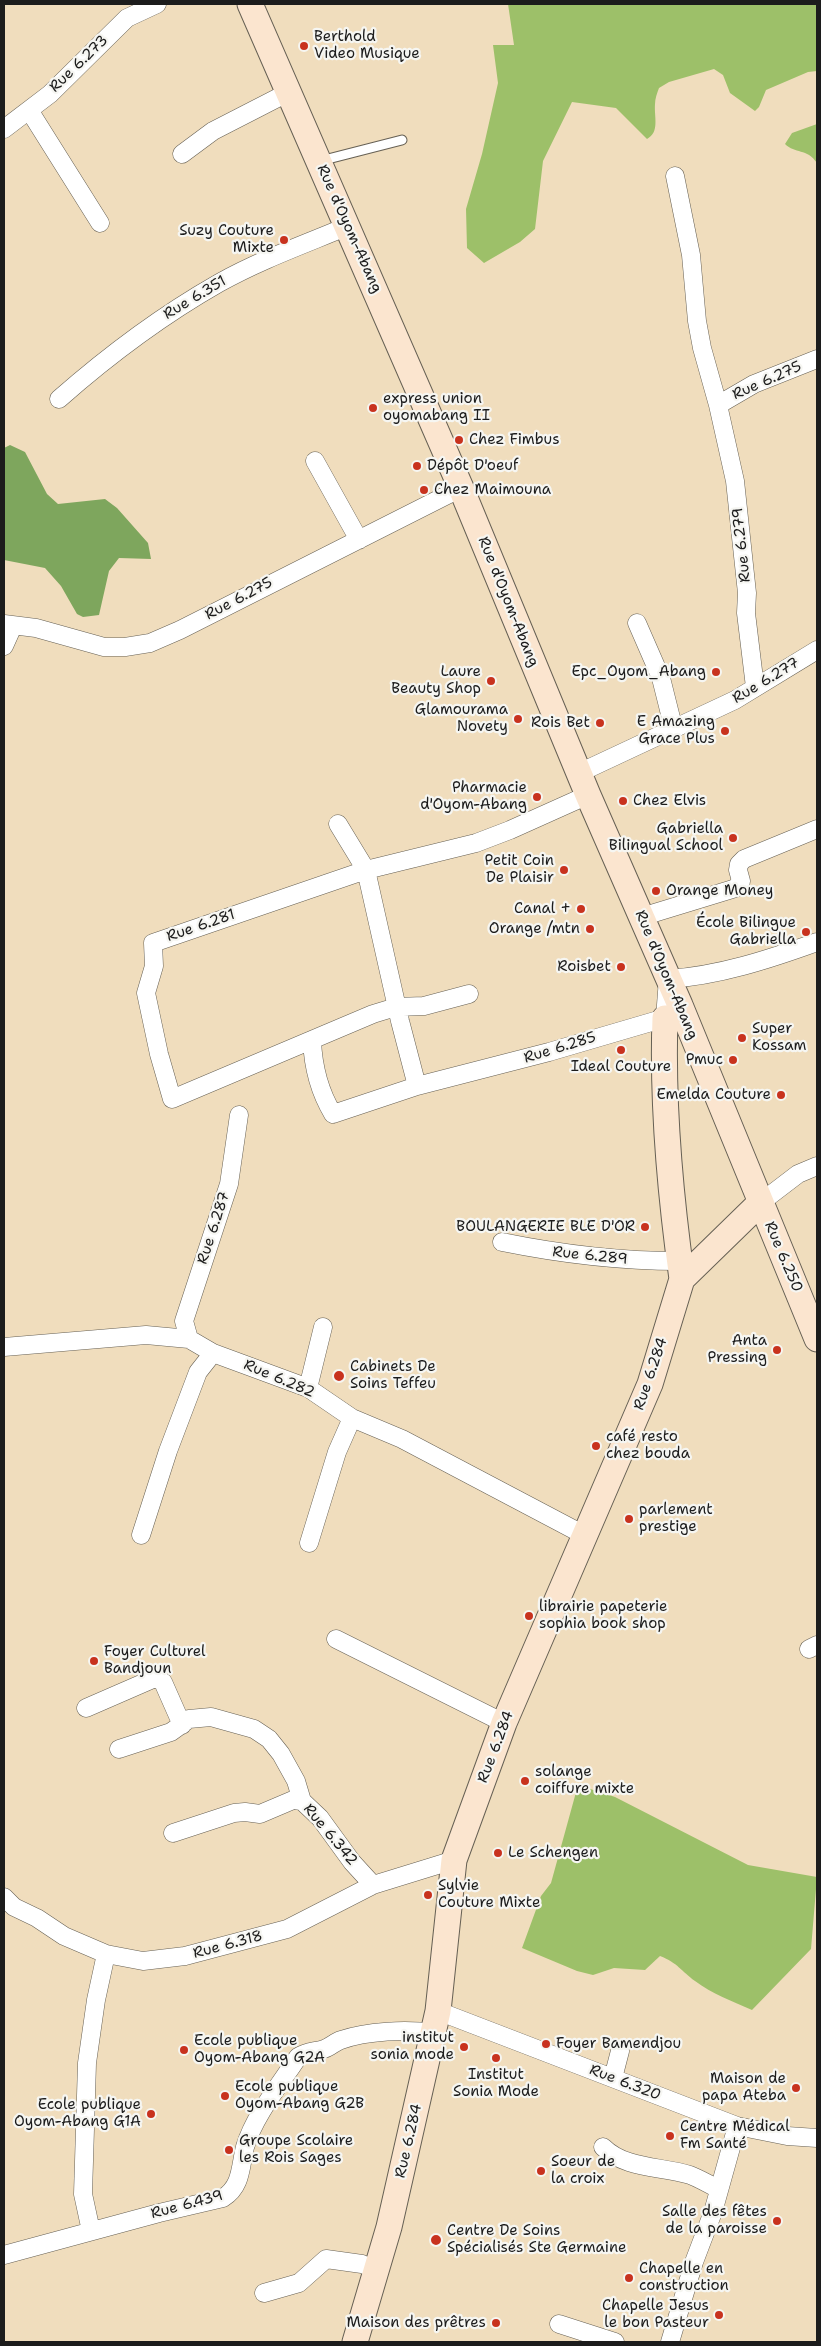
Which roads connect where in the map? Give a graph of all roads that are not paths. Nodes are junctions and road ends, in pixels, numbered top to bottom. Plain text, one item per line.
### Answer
1 (157, 4) edge
2 (250, 4) edge
3 (289, 92) junction
4 (29, 110) junction
5 (4, 129) edge
6 (402, 140) dead end
7 (182, 154) dead end
8 (319, 161) junction
9 (675, 176) dead end
10 (100, 223) dead end
11 (348, 226) junction
12 (817, 359) edge
13 (59, 399) dead end
14 (718, 405) junction
15 (315, 461) dead end
16 (461, 488) junction
17 (359, 540) junction
18 (637, 623) dead end
19 (8, 625) edge
20 (4, 646) edge
21 (817, 650) edge
22 (755, 687) junction
23 (674, 730) junction
24 (583, 784) junction
25 (338, 824) dead end
26 (817, 829) edge
27 (366, 870) junction
28 (641, 917) junction
29 (817, 942) edge
30 (668, 979) junction
31 (469, 994) dead end
32 (396, 1006) junction
33 (665, 1018) junction
34 (312, 1040) junction
35 (417, 1086) junction
36 (239, 1115) dead end
37 (817, 1166) edge
38 (760, 1203) junction
39 (502, 1242) dead end
40 (680, 1270) junction
41 (323, 1328) dead end
42 (189, 1339) junction
43 (817, 1339) edge
44 (4, 1347) edge
45 (213, 1353) junction
46 (308, 1388) junction
47 (352, 1418) junction
48 (141, 1535) dead end
49 (586, 1536) junction
50 (309, 1544) dead end
51 (336, 1639) dead end
52 (86, 1708) dead end
53 (504, 1723) junction
54 (182, 1725) junction
55 (119, 1749) dead end
56 (302, 1801) junction
57 (172, 1833) dead end
58 (454, 1860) junction
59 (373, 1885) junction
60 (7, 1904) edge
61 (106, 1954) junction
62 (436, 2022) junction
63 (620, 2051) dead end
64 (613, 2078) junction
65 (737, 2126) junction
66 (817, 2138) edge
67 (603, 2147) dead end
68 (718, 2188) junction
69 (91, 2231) junction
70 (4, 2255) edge
71 (377, 2270) junction
72 (264, 2293) dead end
73 (559, 2324) dead end
74 (355, 2342) edge
75 (615, 2342) edge
76 (670, 2342) edge

1 - 4 street, Rue 6.273
2 - 3 street, Rue d'Oyom-Abang
3 - 7 street
3 - 8 street, Rue d'Oyom-Abang
4 - 5 street, Rue 6.273
4 - 10 street
6 - 8 lane
8 - 11 street, Rue d'Oyom-Abang
9 - 14 street, Rue 6.279
11 - 13 street, Rue 6.351
11 - 16 street, Rue d'Oyom-Abang
12 - 14 street, Rue 6.275
14 - 22 street, Rue 6.279
15 - 17 street
16 - 17 street, Rue 6.275
16 - 24 street, Rue d'Oyom-Abang
17 - 19 street, Rue 6.275
18 - 23 street
19 - 20 street
21 - 22 street, Rue 6.277
22 - 23 street, Rue 6.277
23 - 24 street, Rue 6.277
24 - 27 street, Rue 6.281
24 - 28 street, Rue d'Oyom-Abang
25 - 27 street
26 - 28 street
27 - 32 street
27 - 34 street, Rue 6.281
28 - 30 street, Rue d'Oyom-Abang
29 - 30 street
30 - 33 street
30 - 38 street, Rue d'Oyom-Abang
31 - 32 street, Rue 6.281
32 - 34 street, Rue 6.281
32 - 35 street
33 - 35 street, Rue 6.285
33 - 40 street
34 - 35 street, Rue 6.285
36 - 42 street, Rue 6.287
37 - 38 street
38 - 40 street, Rue 6.284
38 - 43 street, Rue 6.250
39 - 40 street, Rue 6.289
40 - 49 street, Rue 6.284
41 - 46 street
42 - 44 street, Rue 6.282
42 - 45 street, Rue 6.282
45 - 46 street, Rue 6.282
45 - 48 street
46 - 47 street, Rue 6.282
47 - 49 street, Rue 6.282
47 - 50 street
49 - 53 street, Rue 6.284
51 - 53 street
52 - 54 street
53 - 58 street, Rue 6.284
54 - 55 street, Rue 6.342
54 - 56 street, Rue 6.342
56 - 57 street
56 - 59 street, Rue 6.342
58 - 59 street, Rue 6.318
58 - 62 street, Rue 6.284
59 - 61 street, Rue 6.318
60 - 61 street, Rue 6.318
61 - 69 street
62 - 64 street, Rue 6.320
62 - 69 street, Rue 6.439
62 - 71 street, Rue 6.284
63 - 64 street
64 - 65 street, Rue 6.320
65 - 66 street, Rue 6.320
65 - 68 street
67 - 68 street
68 - 76 street
69 - 70 street, Rue 6.439
71 - 72 street
71 - 74 street, Rue 6.284
73 - 75 street

